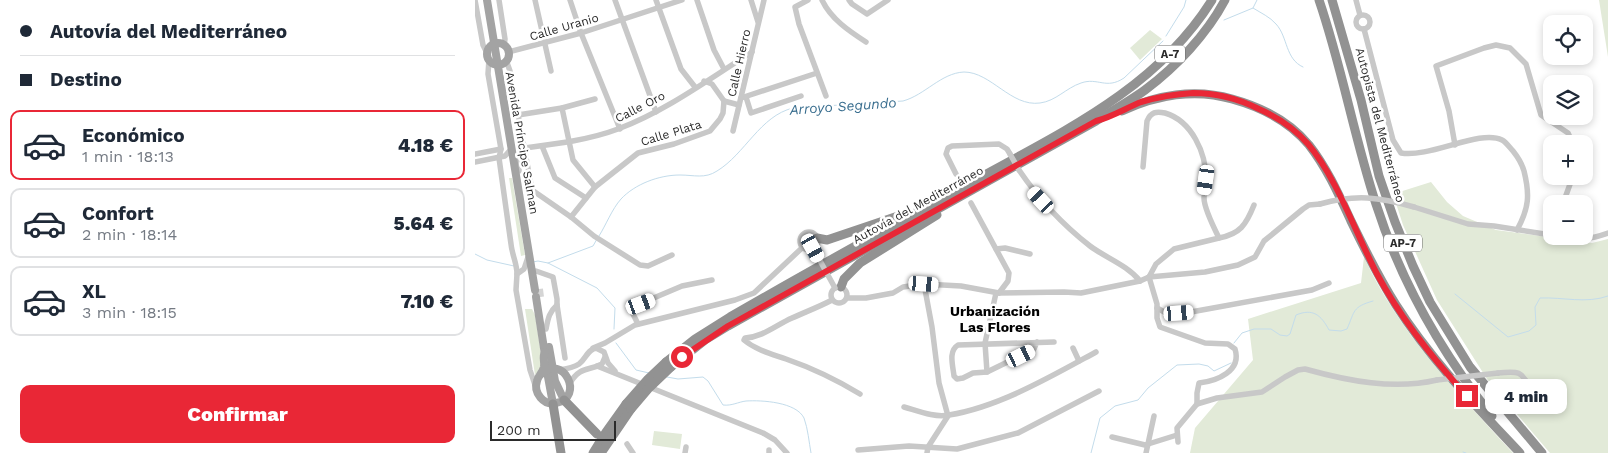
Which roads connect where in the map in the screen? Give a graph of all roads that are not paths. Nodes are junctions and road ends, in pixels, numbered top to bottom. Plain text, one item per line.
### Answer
1 (475, 0) edge
2 (487, 0) edge
3 (491, 0) edge
4 (499, 0) edge
5 (535, 0) edge
6 (570, 0) edge
7 (615, 0) edge
8 (657, 0) edge
9 (682, 0) edge
10 (697, 0) edge
11 (751, 0) edge
12 (764, 0) edge
13 (808, 0) edge
14 (823, 0) edge
15 (849, 0) edge
16 (888, 0) edge
17 (1212, 0) edge
18 (1319, 0) edge
19 (1332, 0) edge
20 (1336, 0) edge
21 (1356, 0) edge
22 (1223, 3) edge
23 (659, 8) junction
24 (1360, 16) junction
25 (622, 20) junction
26 (477, 22) edge
27 (759, 22) junction
28 (1364, 29) junction
29 (581, 33) junction
30 (866, 42) dead end
31 (544, 44) junction
32 (752, 52) junction
33 (501, 54) junction
34 (488, 56) junction
35 (724, 69) junction
36 (551, 72) dead end
37 (817, 73) junction
38 (704, 81) junction
39 (695, 88) junction
40 (801, 96) dead end
41 (826, 96) dead end
42 (743, 98) junction
43 (595, 99) dead end
44 (1361, 100) junction
45 (723, 101) junction
46 (739, 105) junction
47 (562, 108) junction
48 (656, 112) junction
49 (518, 115) junction
50 (1096, 121) junction
51 (620, 129) junction
52 (733, 130) dead end
53 (1569, 135) edge
54 (569, 140) junction
55 (1455, 145) junction
56 (542, 146) junction
57 (511, 148) junction
58 (524, 148) junction
59 (501, 149) junction
60 (475, 154) edge
61 (499, 158) junction
62 (475, 162) edge
63 (1143, 167) dead end
64 (519, 171) junction
65 (956, 174) dead end
66 (983, 184) junction
67 (595, 187) junction
68 (959, 189) junction
69 (586, 198) junction
70 (971, 203) dead end
71 (1254, 205) dead end
72 (571, 217) junction
73 (1517, 230) junction
74 (1608, 233) edge
75 (1543, 234) edge
76 (817, 238) junction
77 (1219, 238) junction
78 (1593, 238) edge
79 (803, 247) junction
80 (813, 248) junction
81 (996, 249) junction
82 (531, 253) junction
83 (1030, 254) dead end
84 (672, 255) dead end
85 (531, 270) junction
86 (517, 272) junction
87 (1149, 277) junction
88 (712, 280) dead end
89 (1140, 281) junction
90 (1329, 283) dead end
91 (924, 284) junction
92 (838, 288) junction
93 (538, 293) junction
94 (997, 293) junction
95 (847, 298) junction
96 (832, 300) junction
97 (557, 305) junction
98 (1157, 308) junction
99 (638, 324) junction
100 (546, 329) junction
101 (611, 340) junction
102 (1037, 342) junction
103 (1054, 342) dead end
104 (985, 343) junction
105 (593, 348) junction
106 (1073, 348) dead end
107 (545, 352) junction
108 (1096, 352) dead end
109 (587, 355) junction
110 (605, 356) junction
111 (565, 358) dead end
112 (1079, 361) junction
113 (669, 364) junction
114 (595, 366) junction
115 (553, 370) junction
116 (987, 372) junction
117 (620, 375) junction
118 (540, 376) junction
119 (1529, 386) dead end
120 (568, 391) junction
121 (1099, 391) dead end
122 (537, 393) junction
123 (860, 394) dead end
124 (1197, 404) junction
125 (551, 406) junction
126 (628, 407) junction
127 (904, 407) dead end
128 (948, 416) junction
129 (1154, 416) dead end
130 (597, 434) dead end
131 (1177, 434) junction
132 (1111, 437) dead end
133 (1178, 442) dead end
134 (627, 444) dead end
135 (1149, 444) junction
136 (858, 450) dead end
137 (928, 450) edge
138 (608, 452) edge
139 (561, 453) edge
140 (593, 453) edge
141 (633, 453) edge
142 (787, 453) edge
143 (1146, 453) edge
144 (1520, 453) edge
145 (1526, 453) edge
146 (1542, 453) edge

1 - 26 street
2 - 33 main road, Avenida Príncipe Salman
3 - 33 main road, Avenida Príncipe Salman
4 - 33 street
5 - 31 street
6 - 29 street
7 - 25 street
8 - 23 street
9 - 23 street, Calle Uranio
10 - 35 street
11 - 27 street
12 - 27 street, Calle Hierro
13 - 37 street
14 - 30 street
15 - 16 street
17 - 68 highway, Autovía del Mediterráneo / A-7
18 - 145 highway, Autopista del Mediterráneo / AP-7
19 - 44 highway, Autopista del Mediterráneo / AP-7
20 - 44 highway
21 - 24 street
22 - 50 highway, Autovía del Mediterráneo / A-7
23 - 25 street, Calle Uranio
23 - 39 street
24 - 28 street
24 - 28 street
25 - 29 street, Calle Uranio
25 - 48 street
26 - 34 street
27 - 32 street, Calle Hierro
28 - 55 street
29 - 31 street, Calle Uranio
29 - 51 street
31 - 33 street, Calle Uranio
31 - 36 street
32 - 35 street, Calle Oro
32 - 42 street, Calle Hierro
33 - 34 main road
33 - 34 main road
33 - 49 street
33 - 57 main road, Avenida Príncipe Salman
33 - 64 main road, Avenida Príncipe Salman
34 - 59 street
35 - 38 street, Calle Oro
37 - 41 street
37 - 42 street
38 - 39 street, Calle Oro
38 - 45 street
39 - 48 street, Calle Oro
40 - 42 street
42 - 46 street, Calle Hierro
43 - 47 street
44 - 146 highway, Autopista del Mediterráneo / AP-7
45 - 46 street
45 - 67 street, Calle Plata
46 - 52 street, Calle Hierro
47 - 49 street
47 - 54 street
48 - 51 street, Calle Oro
49 - 58 street
50 - 66 highway, Autovía del Mediterráneo / A-7
50 - 144 highway
51 - 54 street, Calle Oro
53 - 55 street
54 - 56 street, Calle Oro
54 - 67 street
55 - 73 street
56 - 58 street, Calle Oro
56 - 69 street
57 - 61 street
57 - 82 main road, Avenida Príncipe Salman
58 - 64 street
58 - 72 street
59 - 60 street
59 - 61 street
61 - 62 street
61 - 86 street
63 - 77 street
64 - 82 main road, Avenida Príncipe Salman
65 - 89 street, bridge
66 - 92 highway
66 - 113 highway, Autovía del Mediterráneo / A-7
67 - 69 street, Calle Plata
68 - 76 highway
68 - 113 highway, Autovía del Mediterráneo / A-7
69 - 72 street, Calle Plata
70 - 81 street
71 - 77 street
72 - 84 street
73 - 75 street
73 - 87 street, bridge
74 - 78 street
76 - 79 street
76 - 80 street
77 - 87 street
79 - 80 street
79 - 99 street
80 - 92 street, bridge
81 - 83 street
81 - 94 street
82 - 85 main road, Avenida Príncipe Salman
82 - 85 street
85 - 86 street
85 - 93 main road, Avenida Príncipe Salman
85 - 97 street
86 - 122 street
87 - 89 street
87 - 98 street
88 - 99 street
89 - 94 street
90 - 98 street
91 - 94 street
91 - 95 street
91 - 128 street
92 - 95 street
92 - 96 street
93 - 100 main road, Avenida Príncipe Salman
93 - 107 main road, Avenida Príncipe Salman
94 - 104 street
95 - 96 street
96 - 123 street
97 - 100 street
97 - 111 street
98 - 124 street
99 - 101 street
100 - 115 main road, Avenida Príncipe Salman
101 - 105 street
101 - 110 street
102 - 103 street
102 - 104 street
102 - 116 street
104 - 116 street
104 - 116 street
105 - 109 street
105 - 110 street
106 - 112 street
107 - 115 main road, Avenida Príncipe Salman
107 - 118 main road, Avenida Príncipe Salman
108 - 112 street
109 - 114 street
109 - 115 street
110 - 114 street
110 - 117 street
112 - 128 street
113 - 126 highway, Autovía del Mediterráneo / A-7, bridge
114 - 117 street
114 - 120 street
115 - 118 main road
115 - 120 main road, Avenida Príncipe Salman
115 - 120 main road
115 - 125 main road, Avenida Príncipe Salman
117 - 142 street
118 - 122 main road, Avenida Príncipe Salman
119 - 124 street, bridge
120 - 125 main road
120 - 130 highway
121 - 137 street
122 - 125 main road
124 - 131 street
125 - 139 highway
126 - 138 highway, Autovía del Mediterráneo / A-7
126 - 140 highway, Autovía del Mediterráneo / A-7
127 - 128 street
128 - 137 street
129 - 135 street
131 - 133 street
131 - 135 street
132 - 135 street
134 - 141 street
135 - 143 street
136 - 137 street

